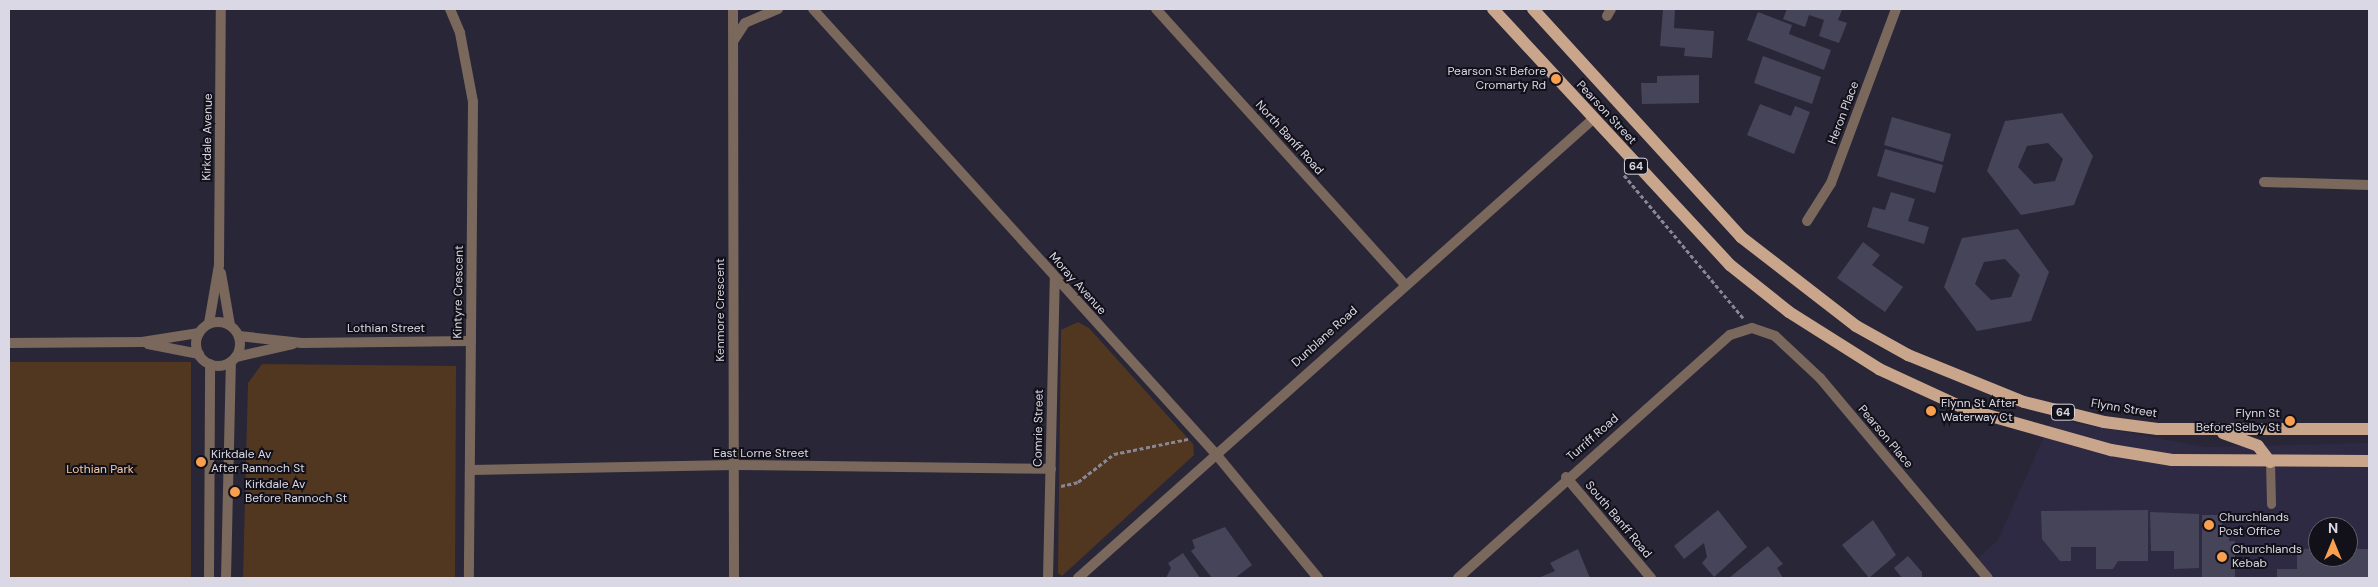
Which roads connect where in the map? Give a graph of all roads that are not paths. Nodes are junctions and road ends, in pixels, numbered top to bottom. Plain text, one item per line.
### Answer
1 (221, 9) edge
2 (450, 9) edge
3 (734, 9) edge
4 (778, 9) edge
5 (813, 9) edge
6 (1156, 9) edge
7 (1493, 9) edge
8 (1533, 9) edge
9 (1896, 9) edge
10 (734, 41) junction
11 (1592, 120) junction
12 (2264, 182) dead end
13 (2369, 185) edge
14 (1807, 221) dead end
15 (219, 264) junction
16 (1055, 278) junction
17 (1789, 278) joint
18 (1404, 283) junction
19 (210, 323) junction
20 (230, 325) junction
21 (1752, 328) joint
22 (199, 333) junction
23 (239, 336) junction
24 (471, 341) junction
25 (142, 342) junction
26 (9, 343) edge
27 (302, 343) junction
28 (199, 354) junction
29 (233, 359) junction
30 (210, 364) junction
31 (2369, 428) edge
32 (2214, 429) junction
33 (1214, 453) junction
34 (2369, 461) edge
35 (2270, 462) junction
36 (734, 466) junction
37 (1051, 469) junction
38 (471, 470) junction
39 (1566, 477) junction
40 (2271, 504) dead end
41 (208, 578) edge
42 (226, 578) edge
43 (469, 578) edge
44 (734, 578) edge
45 (1048, 578) edge
46 (1078, 578) edge
47 (1318, 578) edge
48 (1458, 578) edge
49 (1651, 578) edge
50 (1988, 578) edge

1 - 15 street, Kirkdale Avenue
2 - 24 street, Kintyre Crescent
3 - 10 street, Kenmore Crescent
4 - 10 street
5 - 16 street, Moray Avenue
6 - 18 street, North Banff Road
7 - 11 main road, Pearson Street / 64
8 - 17 main road, Pearson Street / 64
9 - 14 street, Heron Place
10 - 36 street, Kenmore Crescent
11 - 18 street, Dunblane Road
11 - 35 main road, Pearson Street / 64
12 - 13 street
15 - 19 street, Kirkdale Avenue
15 - 20 street, Kirkdale Avenue
16 - 33 street, Moray Avenue
16 - 37 street, Comrie Street
17 - 32 main road, Flynn Street / 64
18 - 33 street, Dunblane Road
19 - 20 street
19 - 22 street
20 - 23 street
21 - 39 street, Turriff Road
21 - 50 street, Pearson Place
22 - 25 street
22 - 28 street
23 - 27 street, Lothian Street
23 - 29 street
24 - 27 street, Lothian Street
24 - 38 street, Kintyre Crescent
25 - 26 street
25 - 28 street
27 - 29 street, Lothian Street
28 - 30 street
29 - 30 street
29 - 42 street
30 - 41 street
31 - 32 main road, Flynn Street / 64
32 - 35 main road
33 - 46 street, Dunblane Road
33 - 47 street, Moray Avenue
34 - 35 main road, 64
35 - 40 lane
36 - 37 street, East Lorne Street
36 - 38 street, East Lorne Street
36 - 44 street, Kenmore Crescent
37 - 45 street, Comrie Street
38 - 43 street, Kintyre Crescent
39 - 48 street, Turriff Road
39 - 49 street, South Banff Road

